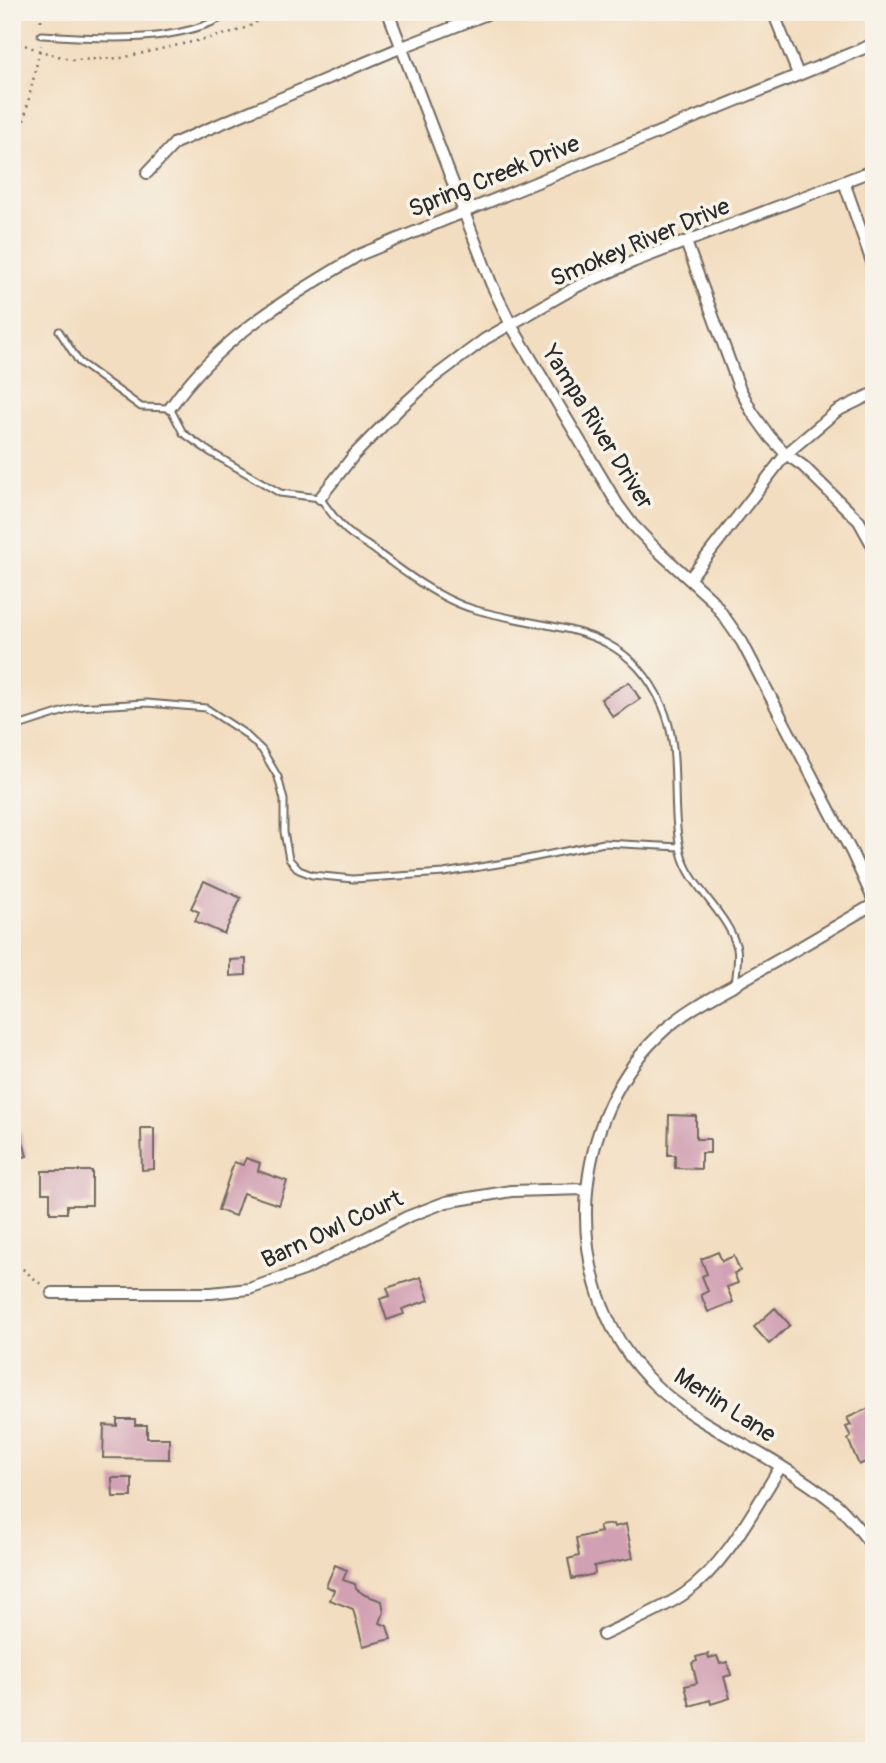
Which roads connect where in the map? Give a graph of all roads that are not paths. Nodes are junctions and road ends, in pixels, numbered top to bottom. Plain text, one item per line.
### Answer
1 (232, 12) edge
2 (388, 12) edge
3 (492, 12) edge
4 (773, 12) edge
5 (41, 35) road end
6 (874, 44) edge
7 (400, 48) junction
8 (798, 74) junction
9 (874, 170) edge
10 (147, 173) dead end
11 (844, 182) junction
12 (463, 211) junction
13 (686, 242) junction
14 (874, 268) edge
15 (511, 325) junction
16 (59, 331) dead end
17 (874, 393) edge
18 (170, 408) junction
19 (786, 454) junction
20 (320, 498) junction
21 (874, 548) edge
22 (690, 578) junction
23 (12, 729) edge
24 (680, 847) junction
25 (874, 902) edge
26 (735, 985) junction
27 (586, 1189) junction
28 (52, 1293) road end
29 (781, 1466) junction
30 (874, 1548) edge
31 (603, 1635) dead end

1 - 5 lane
2 - 7 street, Yampa River Driver
3 - 7 street
4 - 8 street
6 - 8 street, Spring Creek Drive
7 - 10 street
7 - 12 street, Yampa River Driver
8 - 12 street, Spring Creek Drive
9 - 11 street, Smokey River Drive
11 - 13 street, Smokey River Drive
11 - 14 street
12 - 15 street, Yampa River Driver
12 - 18 street, Spring Creek Drive
13 - 15 street, Smokey River Drive
13 - 19 street
15 - 20 street, Smokey River Drive
15 - 22 street, Yampa River Driver
16 - 18 lane
17 - 19 street
18 - 20 lane
19 - 21 street
19 - 22 street
20 - 24 lane
22 - 25 street, Yampa River Driver
23 - 24 lane
24 - 26 lane
25 - 26 street, Merlin Lane
26 - 27 street, Merlin Lane
27 - 28 street, Barn Owl Court
27 - 29 street, Merlin Lane
29 - 30 street, Merlin Lane
29 - 31 street

